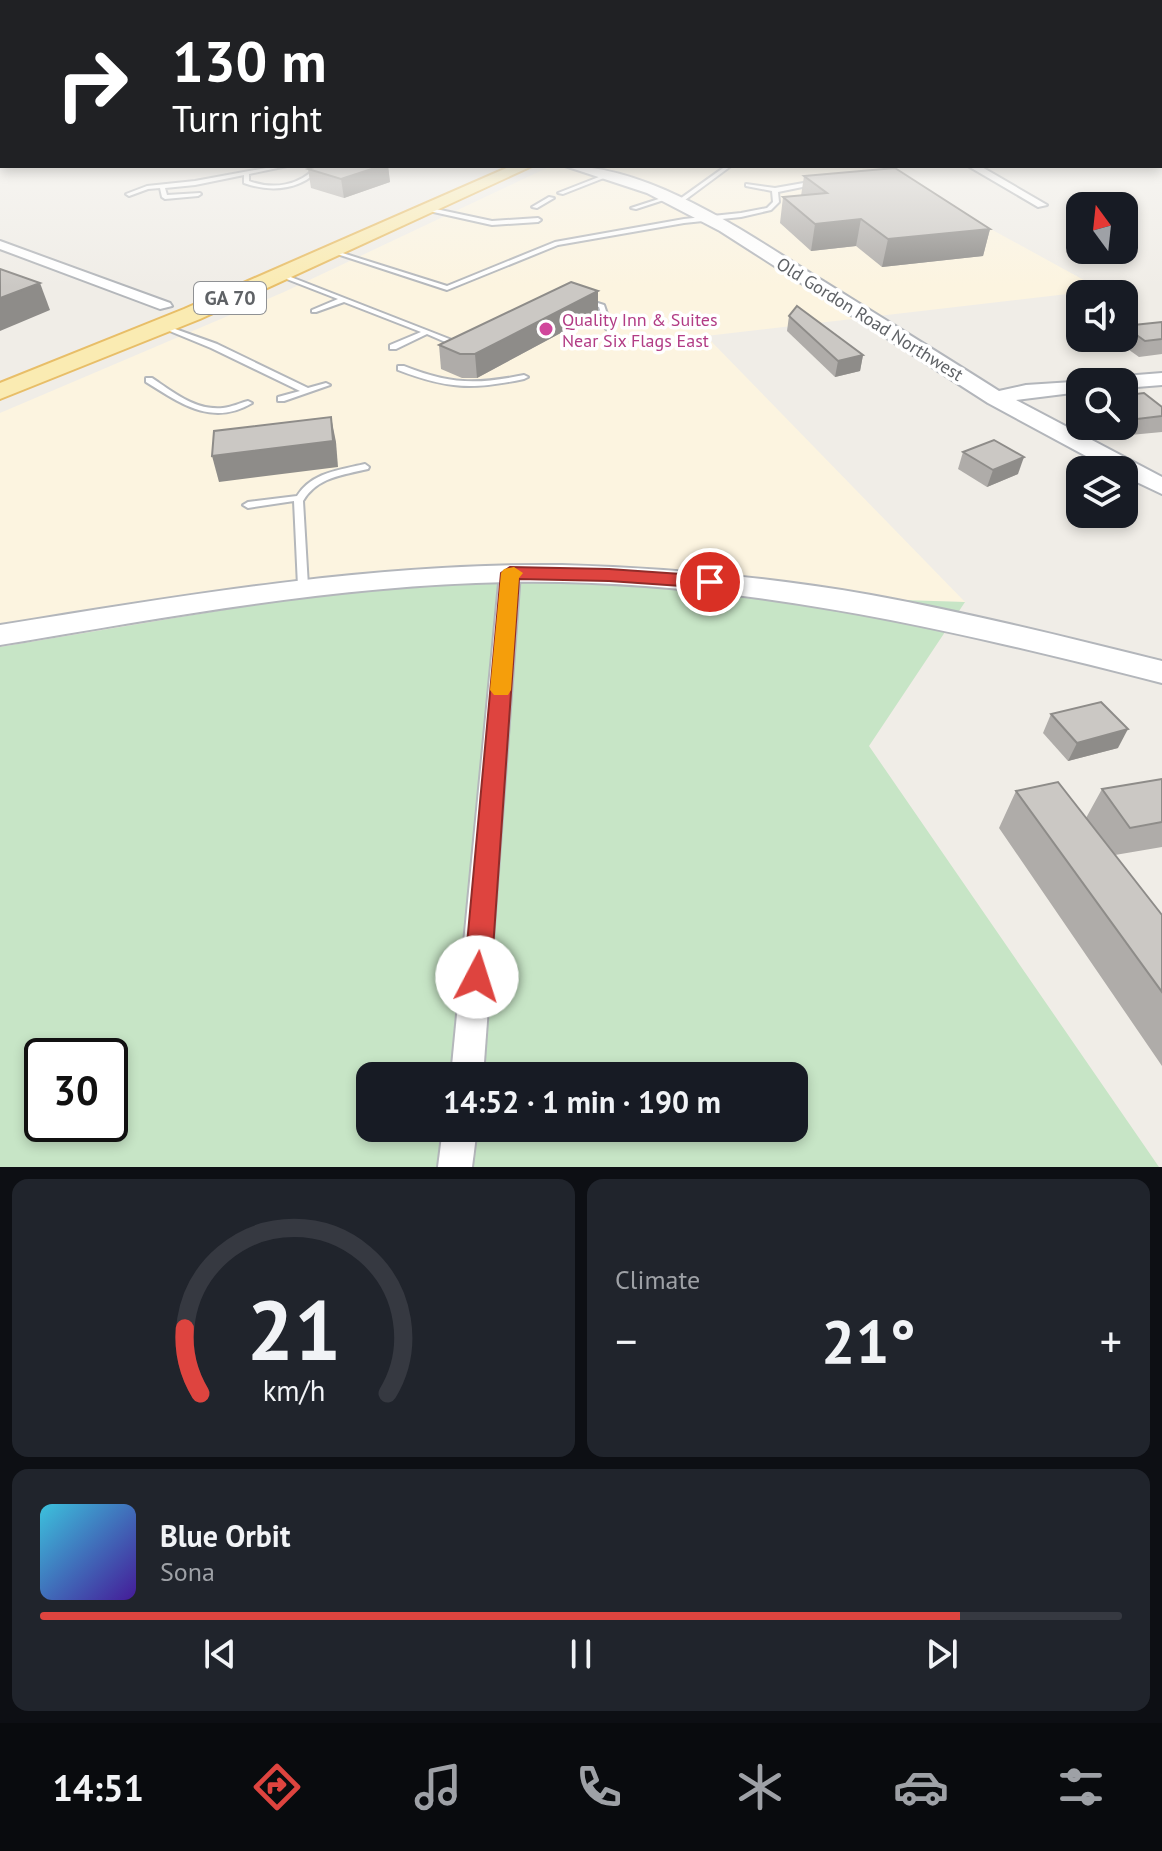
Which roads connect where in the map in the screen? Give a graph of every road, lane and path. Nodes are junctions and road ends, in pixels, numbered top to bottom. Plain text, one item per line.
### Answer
1 (210, 178) edge
2 (246, 178) edge
3 (309, 178) edge
4 (484, 178) edge
5 (489, 178) edge
6 (588, 178) edge
7 (621, 178) edge
8 (709, 178) edge
9 (995, 178) edge
10 (820, 183) edge
11 (748, 185) dead end
12 (162, 187) junction
13 (775, 190) junction
14 (792, 192) dead end
15 (561, 193) dead end
16 (129, 194) dead end
17 (198, 194) dead end
18 (551, 198) dead end
19 (674, 200) junction
20 (1042, 205) dead end
21 (535, 207) dead end
22 (634, 208) dead end
23 (431, 210) junction
24 (529, 213) dead end
25 (538, 220) dead end
26 (711, 220) junction
27 (527, 221) junction
28 (0, 245) edge
29 (334, 252) junction
30 (281, 275) junction
31 (572, 297) edge
32 (345, 299) junction
33 (314, 311) dead end
34 (164, 316) junction
35 (609, 329) dead end
36 (426, 332) junction
37 (453, 342) edge
38 (393, 347) dead end
39 (401, 368) dead end
40 (0, 373) edge
41 (524, 377) dead end
42 (1162, 379) edge
43 (149, 380) dead end
44 (1138, 381) edge
45 (326, 385) dead end
46 (1066, 387) edge
47 (305, 390) junction
48 (0, 392) edge
49 (996, 398) junction
50 (281, 399) dead end
51 (248, 403) dead end
52 (365, 467) dead end
53 (1157, 481) edge
54 (299, 498) junction
55 (248, 505) dead end
56 (510, 573) junction
57 (303, 586) junction
58 (0, 635) edge
59 (1162, 672) edge
60 (468, 1062) edge
61 (458, 1142) edge
62 (455, 1167) edge

1 - 12 lane
2 - 3 lane
4 - 34 main road, GA 70
5 - 23 main road, GA 70
6 - 15 lane
7 - 19 main road, Old Gordon Road Northwest
8 - 19 lane
9 - 20 street
10 - 13 lane
11 - 13 lane
12 - 16 lane
12 - 17 lane
13 - 14 lane
13 - 26 lane
18 - 21 lane
19 - 22 lane
19 - 26 main road, Old Gordon Road Northwest
23 - 27 lane
23 - 29 main road, GA 70
24 - 27 lane
25 - 27 lane
26 - 29 lane
26 - 49 main road, Old Gordon Road Northwest
28 - 34 street
29 - 30 main road, GA 70
30 - 32 lane
30 - 34 main road, GA 70
31 - 35 lane
32 - 33 lane
32 - 36 lane
34 - 40 main road, GA 70
34 - 47 lane
34 - 48 main road, GA 70
36 - 37 lane
36 - 38 lane
39 - 41 lane
42 - 44 main road
43 - 51 lane
45 - 47 lane
46 - 49 main road
47 - 50 lane
49 - 53 main road, Old Gordon Road Northwest
52 - 54 lane
54 - 55 lane
54 - 57 lane
56 - 57 main road
56 - 59 main road
56 - 60 street
57 - 58 main road
61 - 62 street

